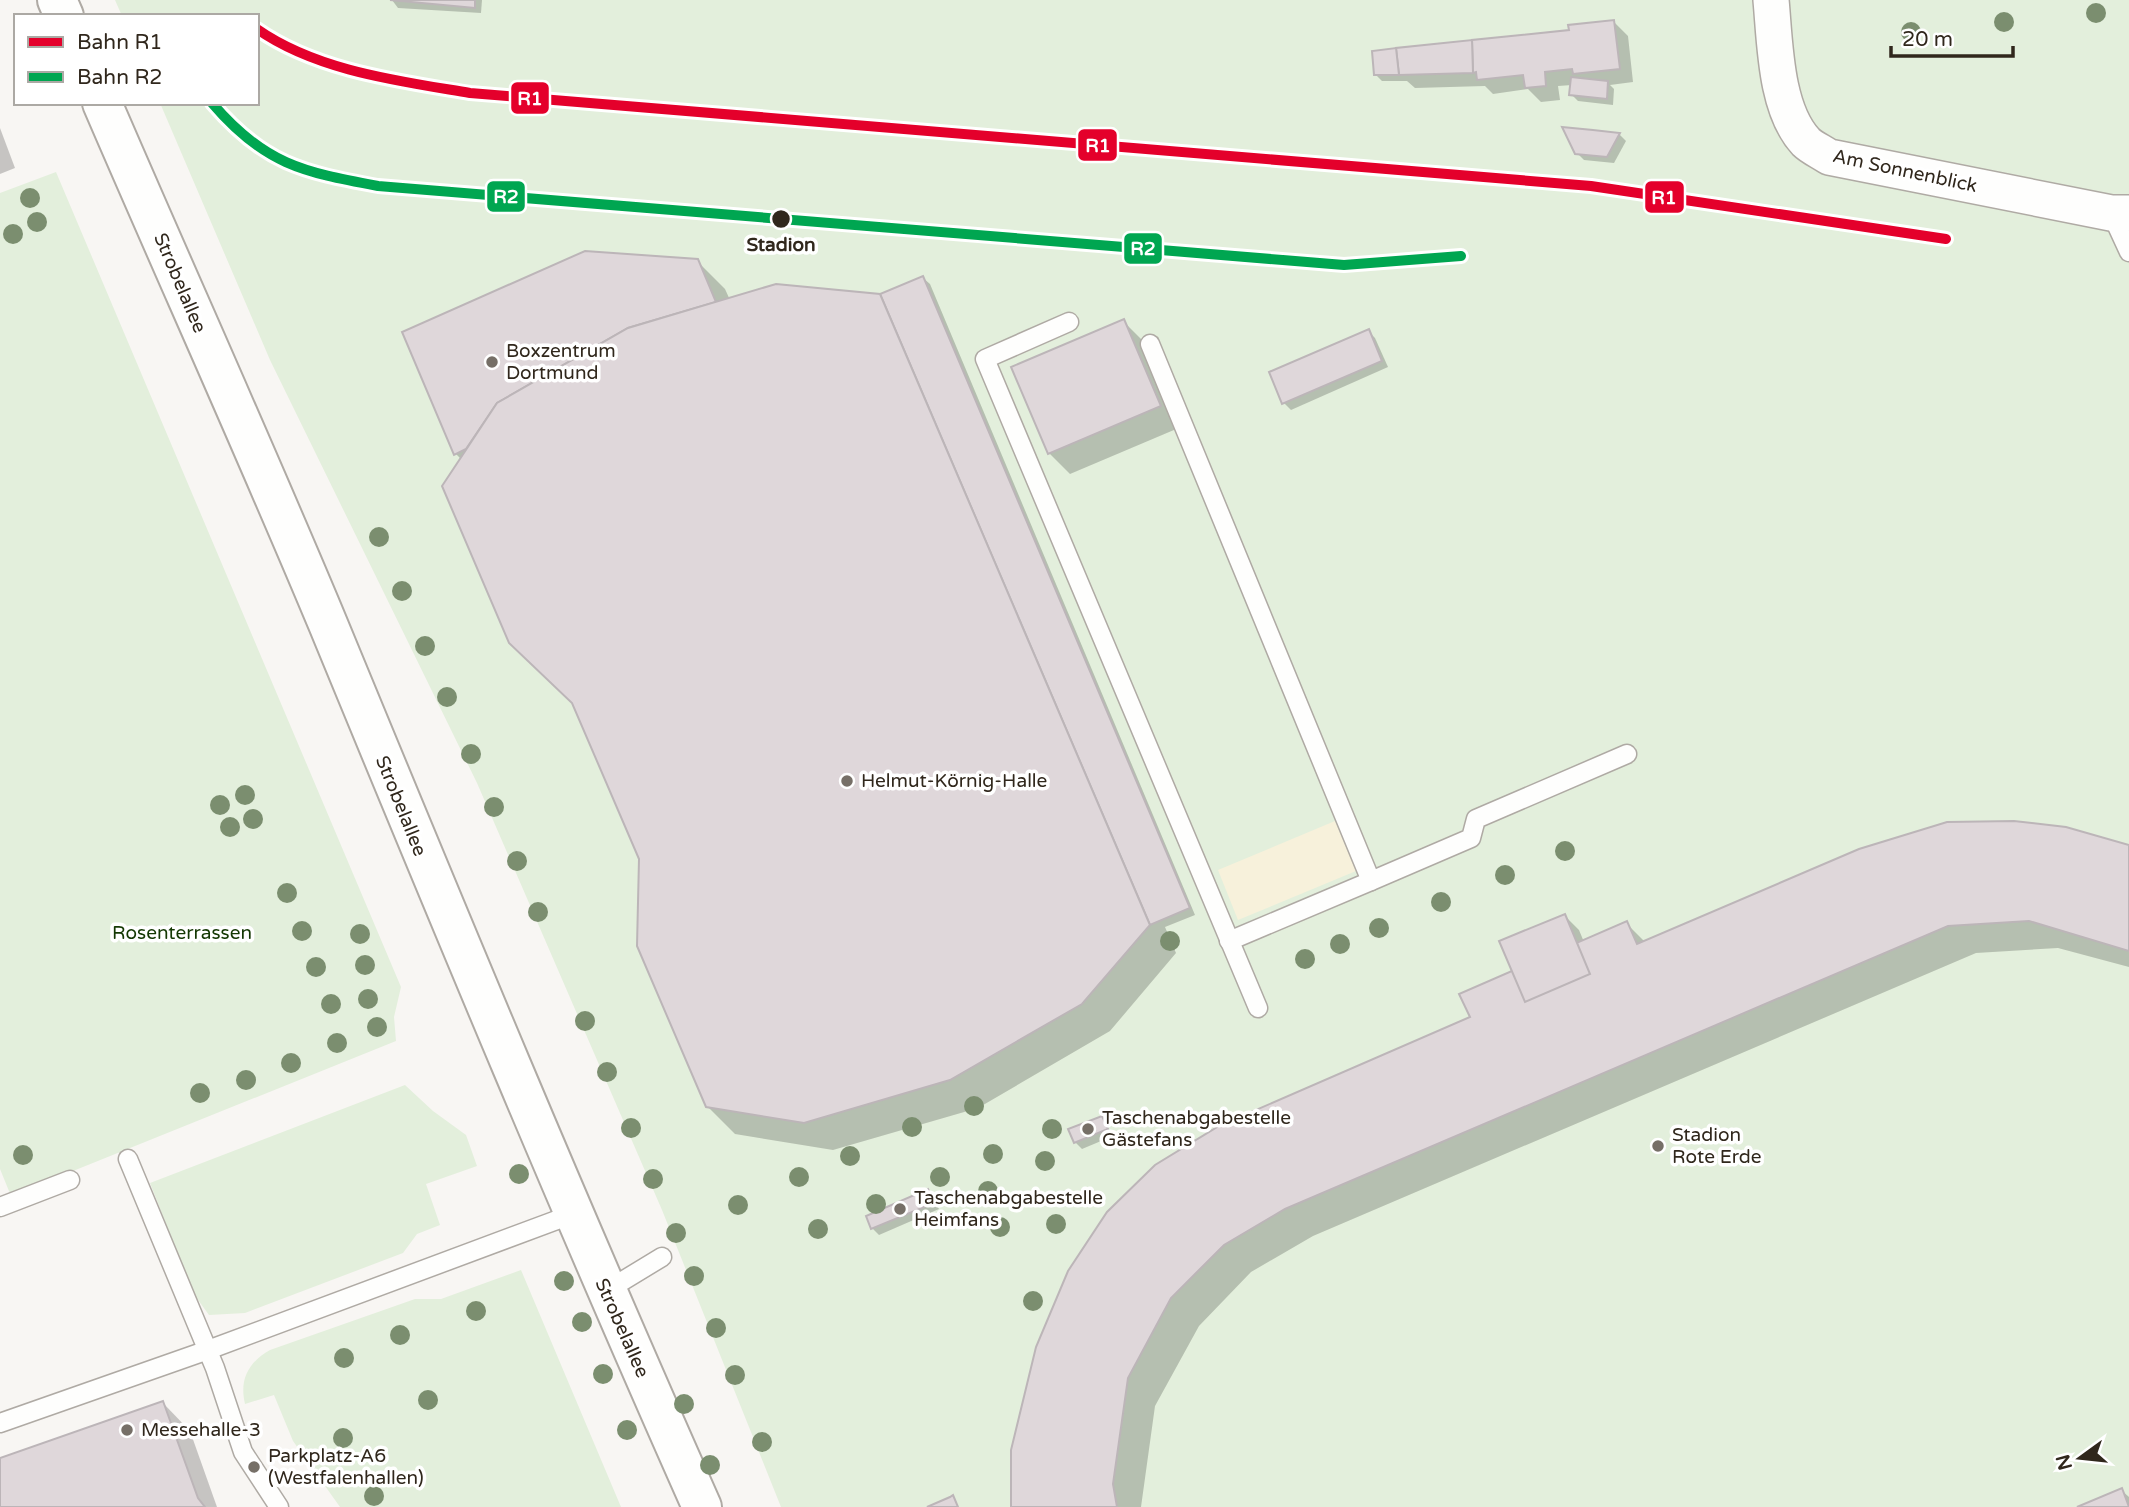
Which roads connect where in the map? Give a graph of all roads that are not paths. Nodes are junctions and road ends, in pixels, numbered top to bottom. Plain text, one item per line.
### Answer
1 (1771, 0) edge
2 (103, 105) edge
3 (2120, 213) edge
4 (2129, 252) edge
5 (1069, 322) dead end
6 (1150, 344) dead end
7 (1627, 754) dead end
8 (1371, 881) junction
9 (1229, 941) junction
10 (1258, 1008) dead end
11 (128, 1159) dead end
12 (70, 1180) dead end
13 (0, 1207) edge
14 (573, 1214) junction
15 (662, 1257) dead end
16 (606, 1292) junction
17 (208, 1350) junction
18 (0, 1423) edge
19 (279, 1507) edge
20 (702, 1507) edge

1 - 3 street, Am Sonnenblick
2 - 14 street, Strobelallee
3 - 4 lane
5 - 9 lane
6 - 8 lane
7 - 8 lane
8 - 9 lane
9 - 10 lane
11 - 17 lane
12 - 13 lane
14 - 16 street, Strobelallee
14 - 17 lane
15 - 16 lane
16 - 20 street, Strobelallee
17 - 18 lane
17 - 19 lane

